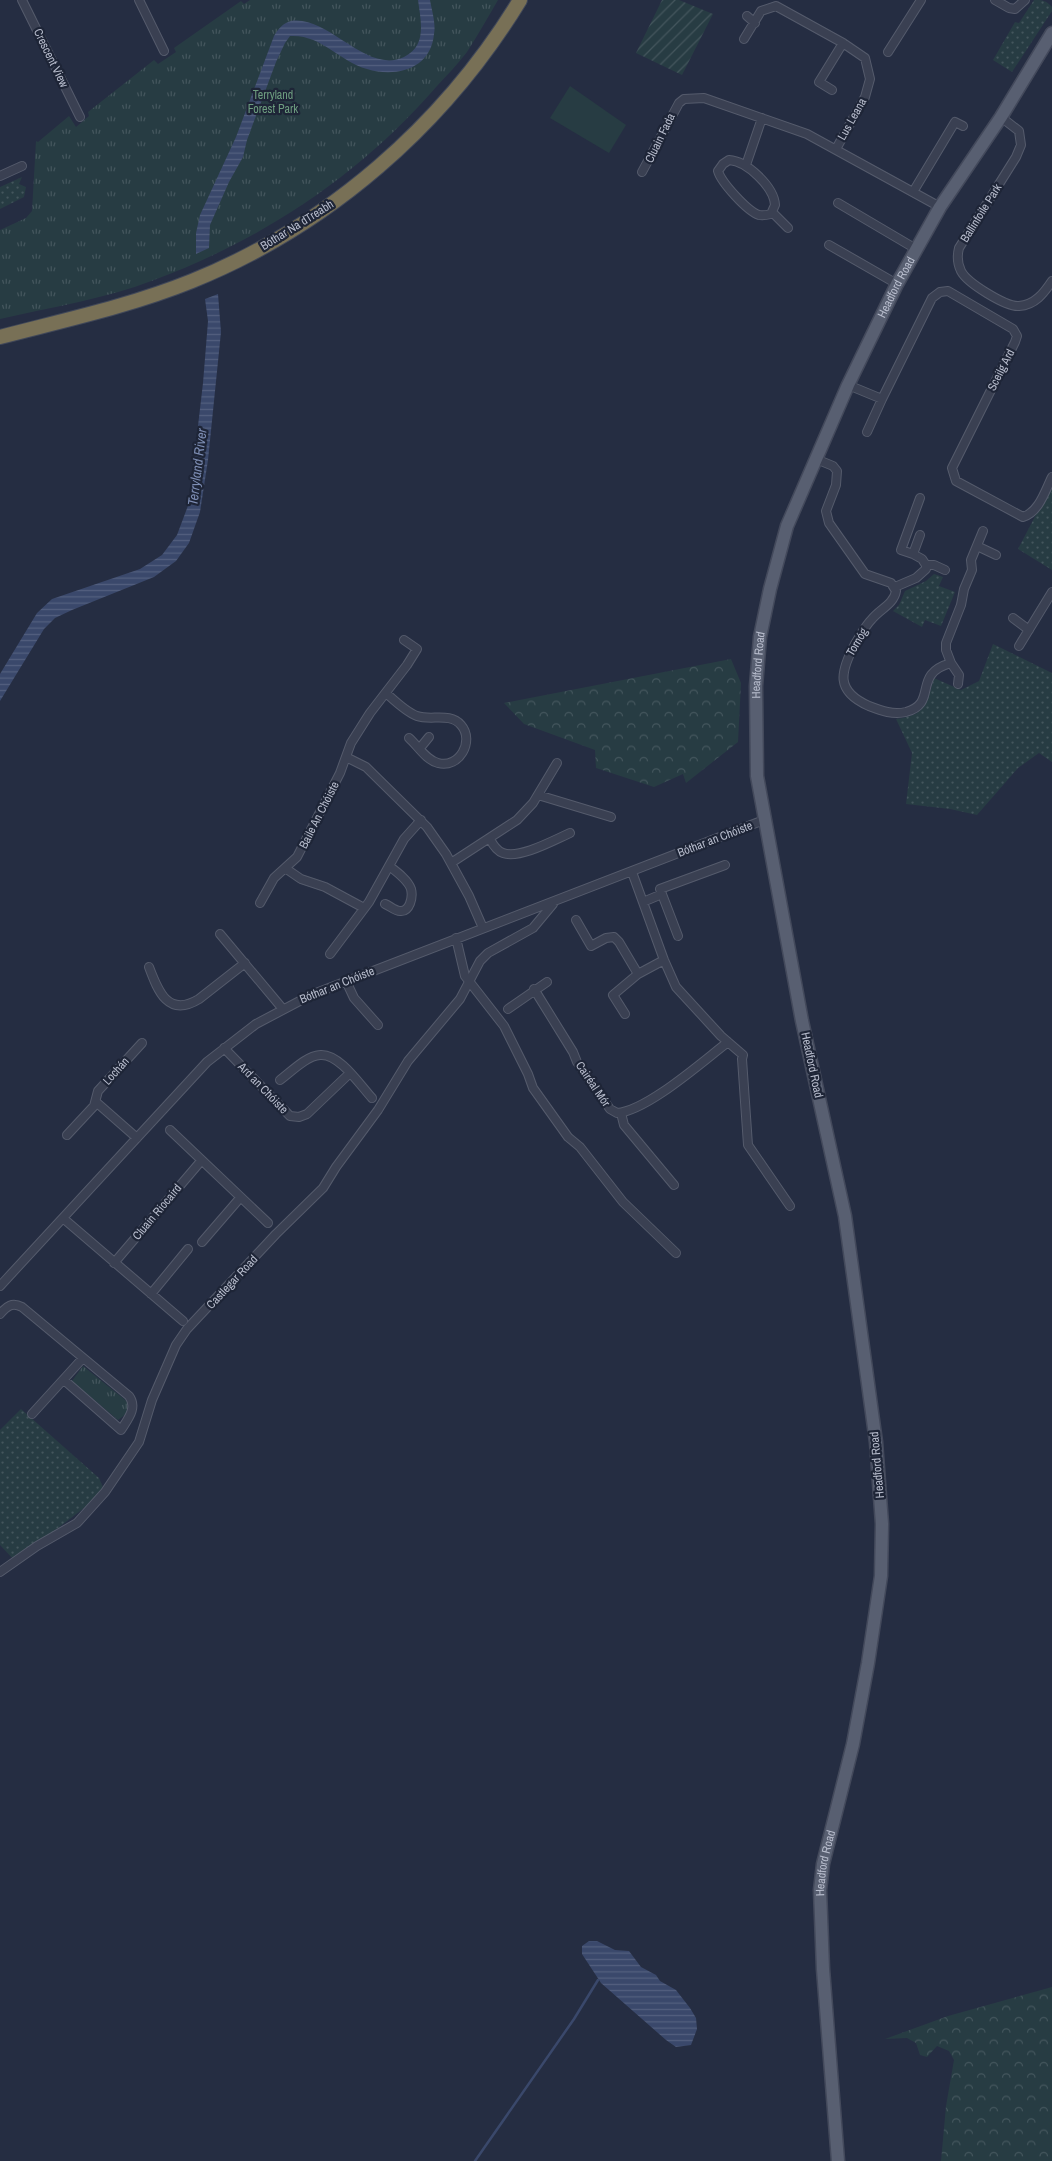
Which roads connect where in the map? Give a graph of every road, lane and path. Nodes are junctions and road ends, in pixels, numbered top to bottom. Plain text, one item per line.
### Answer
1 (22, 0) edge
2 (139, 0) edge
3 (520, 0) edge
4 (921, 0) edge
5 (995, 0) edge
6 (1024, 0) edge
7 (746, 16) dead end
8 (755, 22) junction
9 (1052, 34) edge
10 (744, 39) dead end
11 (843, 43) junction
12 (164, 51) dead end
13 (888, 52) dead end
14 (832, 90) dead end
15 (80, 117) dead end
16 (1001, 117) junction
17 (762, 118) junction
18 (963, 126) dead end
19 (807, 134) joint
20 (836, 149) junction
21 (746, 165) junction
22 (22, 166) dead end
23 (642, 172) dead end
24 (0, 176) edge
25 (913, 192) junction
26 (838, 204) dead end
27 (940, 207) junction
28 (772, 212) junction
29 (788, 228) dead end
30 (829, 246) dead end
31 (916, 249) junction
32 (1052, 281) edge
33 (897, 284) junction
34 (0, 337) edge
35 (848, 386) junction
36 (882, 399) junction
37 (867, 432) dead end
38 (816, 459) junction
39 (1052, 476) edge
40 (920, 498) dead end
41 (983, 531) dead end
42 (920, 535) dead end
43 (977, 546) junction
44 (913, 554) junction
45 (996, 555) dead end
46 (926, 565) junction
47 (945, 570) dead end
48 (895, 587) junction
49 (1052, 592) edge
50 (1013, 618) dead end
51 (1030, 630) junction
52 (404, 640) dead end
53 (1019, 646) dead end
54 (950, 663) junction
55 (958, 684) dead end
56 (386, 693) junction
57 (429, 737) dead end
58 (409, 738) dead end
59 (420, 748) junction
60 (346, 758) junction
61 (557, 763) dead end
62 (538, 795) junction
63 (612, 817) dead end
64 (421, 820) junction
65 (764, 820) junction
66 (570, 833) dead end
67 (490, 839) junction
68 (451, 863) junction
69 (725, 865) dead end
70 (389, 866) junction
71 (285, 868) junction
72 (632, 872) junction
73 (662, 894) junction
74 (260, 902) dead end
75 (555, 902) junction
76 (643, 902) junction
77 (386, 904) dead end
78 (364, 908) junction
79 (576, 920) dead end
80 (483, 928) junction
81 (220, 934) dead end
82 (678, 936) dead end
83 (456, 938) junction
84 (330, 954) dead end
85 (664, 960) junction
86 (246, 963) junction
87 (149, 967) dead end
88 (638, 974) junction
89 (346, 981) junction
90 (547, 982) dead end
91 (469, 983) junction
92 (534, 989) junction
93 (282, 1008) junction
94 (508, 1009) dead end
95 (625, 1014) dead end
96 (378, 1025) dead end
97 (728, 1042) junction
98 (142, 1043) dead end
99 (224, 1048) junction
100 (350, 1073) junction
101 (280, 1080) dead end
102 (372, 1098) dead end
103 (96, 1102) junction
104 (621, 1113) junction
105 (170, 1130) dead end
106 (67, 1135) dead end
107 (138, 1138) junction
108 (201, 1160) junction
109 (674, 1185) dead end
110 (240, 1198) junction
111 (790, 1206) dead end
112 (64, 1219) junction
113 (268, 1223) dead end
114 (202, 1242) dead end
115 (188, 1249) dead end
116 (676, 1253) dead end
117 (114, 1263) junction
118 (0, 1286) edge
119 (151, 1294) junction
120 (0, 1314) edge
121 (183, 1321) dead end
122 (84, 1358) junction
123 (64, 1380) junction
124 (32, 1414) dead end
125 (0, 1572) edge
126 (838, 2161) edge

1 - 15 street, Crescent View
2 - 12 street
3 - 34 highway, Bóthar Na dTreabh
4 - 13 street
5 - 6 street
7 - 8 street
8 - 10 street, Lus Leana
8 - 11 street, Lus Leana
9 - 16 main road, Headford Road
11 - 14 street
11 - 20 street, Lus Leana
16 - 27 main road, Headford Road
16 - 32 street, Ballinfoile Park
17 - 19 street, Cluain Fada
17 - 21 street
17 - 23 street, Cluain Fada
18 - 25 street
19 - 20 street, Lus Leana
20 - 25 street, Lus Leana
21 - 28 street
21 - 28 street
22 - 24 street
25 - 27 street, Lus Leana
26 - 31 street
27 - 31 main road, Headford Road
28 - 29 street
30 - 33 street
31 - 33 main road, Headford Road
33 - 35 main road, Headford Road
35 - 36 street
35 - 38 main road, Headford Road
36 - 37 street, Sceilg Ard
36 - 39 street, Sceilg Ard
38 - 48 street
38 - 65 main road, Headford Road
40 - 44 street
41 - 43 street
42 - 44 street
43 - 45 street
43 - 54 street
44 - 46 street
46 - 47 street
46 - 48 street
48 - 54 street, Tornóg
49 - 51 street
50 - 51 street
51 - 53 street
52 - 56 street, Baile An Chóiste
54 - 55 street
56 - 59 street
56 - 60 street, Baile An Chóiste
57 - 59 street
58 - 59 street
60 - 64 street
60 - 71 street, Baile An Chóiste
61 - 62 street
62 - 63 street
62 - 67 street
64 - 68 street
64 - 70 street
65 - 72 street, Bóthar an Chóiste
65 - 126 main road, Headford Road
66 - 67 street
67 - 68 street
68 - 80 street
69 - 73 street
70 - 77 street
70 - 78 street
71 - 74 street, Baile An Chóiste
71 - 78 street
72 - 75 street, Bóthar an Chóiste
72 - 76 street
73 - 76 street
73 - 82 street
75 - 80 street, Bóthar an Chóiste
75 - 91 street, Castlegar Road
76 - 85 street
78 - 84 street
79 - 88 street
80 - 83 street, Bóthar an Chóiste
81 - 86 street
83 - 89 street, Bóthar an Chóiste
83 - 91 street
85 - 88 street
85 - 97 street
86 - 87 street
86 - 93 street
88 - 95 street
89 - 93 street, Bóthar an Chóiste
89 - 96 street
90 - 92 street
91 - 116 street
91 - 125 street, Castlegar Road
92 - 94 street
92 - 104 street, Cairéal Mór
93 - 99 street, Bóthar an Chóiste
97 - 104 street, Cairéal Mór
97 - 111 street
98 - 103 street, Lochán
99 - 100 street, Ard an Chóiste
99 - 107 street, Bóthar an Chóiste
100 - 101 street, Ard an Chóiste
100 - 102 street, Ard an Chóiste
103 - 106 street, Lochán
103 - 107 street
104 - 109 street
105 - 108 street
107 - 112 street, Bóthar an Chóiste
108 - 110 street
108 - 117 street, Cluain Riocaird
110 - 113 street
110 - 114 street
112 - 117 street
112 - 118 street, Bóthar an Chóiste
115 - 119 street
117 - 119 street
119 - 121 street
120 - 122 street
122 - 123 street
122 - 123 street
123 - 124 street

